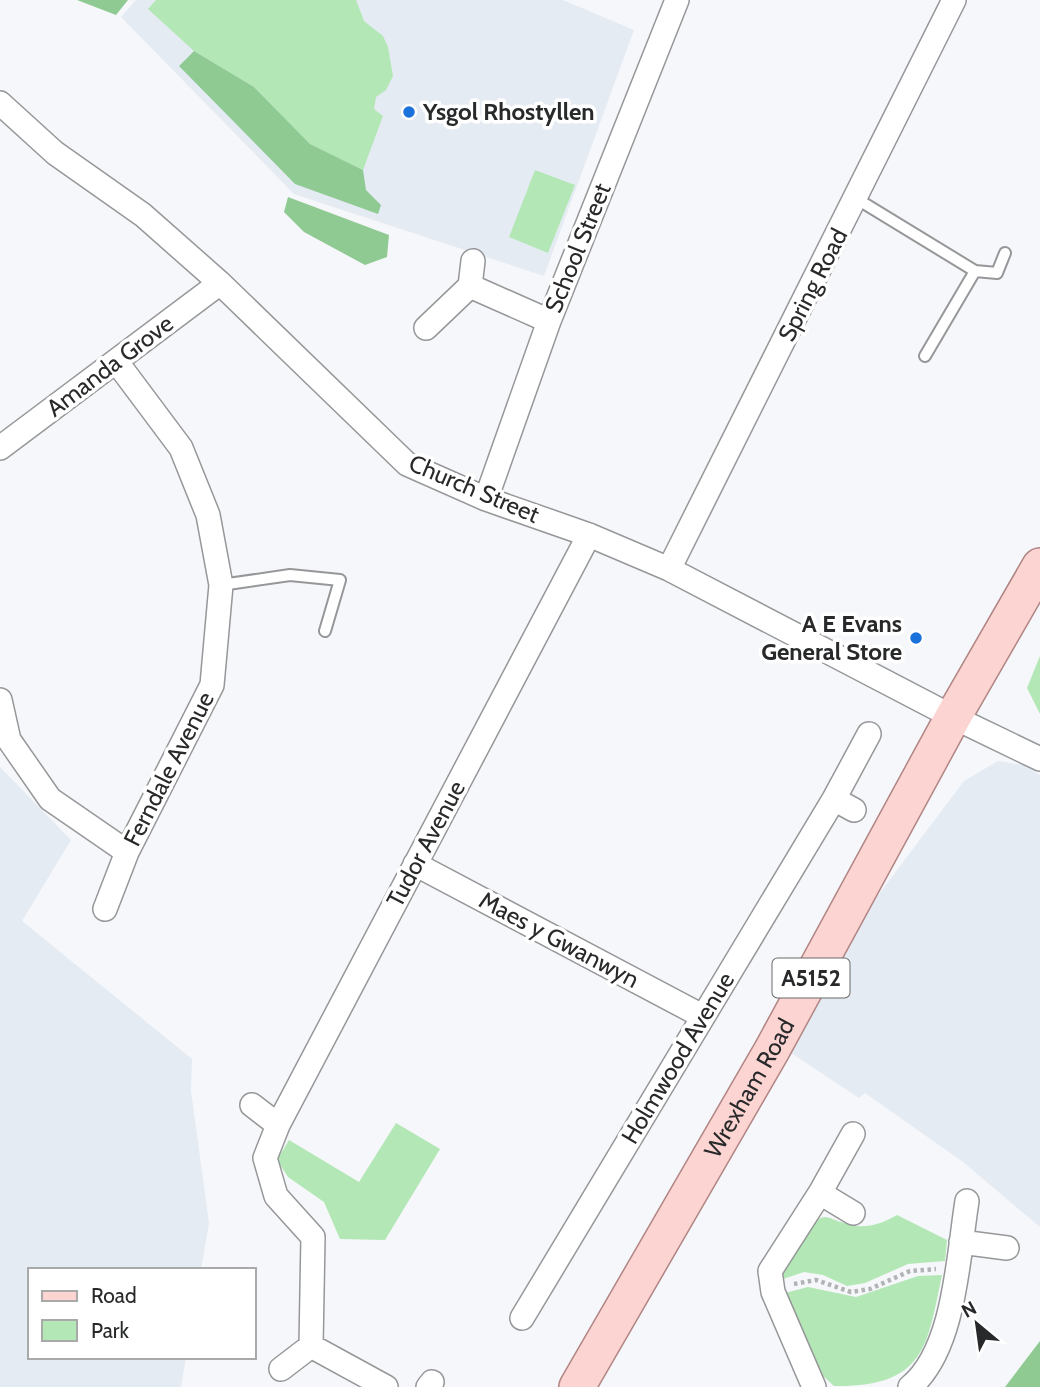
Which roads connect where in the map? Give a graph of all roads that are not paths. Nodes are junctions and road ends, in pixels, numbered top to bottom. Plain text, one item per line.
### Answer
1 (677, 0) edge
2 (954, 0) edge
3 (0, 103) edge
4 (857, 199) junction
5 (1005, 253) dead end
6 (473, 261) dead end
7 (975, 271) junction
8 (220, 283) junction
9 (470, 286) junction
10 (550, 321) junction
11 (426, 328) dead end
12 (925, 356) dead end
13 (116, 361) junction
14 (0, 448) edge
15 (486, 499) junction
16 (589, 535) junction
17 (1040, 566) edge
18 (669, 569) junction
19 (222, 585) junction
20 (325, 631) dead end
21 (0, 700) edge
22 (953, 718) junction
23 (869, 734) dead end
24 (1040, 759) edge
25 (127, 852) junction
26 (415, 864) junction
27 (105, 909) dead end
28 (702, 1016) junction
29 (252, 1105) dead end
30 (278, 1125) junction
31 (853, 1134) dead end
32 (820, 1194) junction
33 (967, 1201) dead end
34 (853, 1213) dead end
35 (961, 1242) junction
36 (1007, 1248) dead end
37 (522, 1318) dead end
38 (311, 1346) junction
39 (281, 1369) dead end
40 (386, 1387) edge
41 (577, 1387) edge
42 (814, 1387) edge
43 (910, 1387) edge

1 - 10 street, School Street
2 - 4 street, Spring Road
3 - 8 street, Church Street
4 - 7 lane
4 - 18 street, Spring Road
5 - 7 lane
6 - 9 street
7 - 12 lane
8 - 13 street, Amanda Grove
8 - 15 street, Church Street
9 - 10 street
9 - 11 street
10 - 15 street, School Street
13 - 14 street, Amanda Grove
13 - 19 street, Ferndale Avenue
15 - 16 street, Church Street
16 - 18 street, Church Street
16 - 26 street, Tudor Avenue
17 - 22 main road, Wrexham Road / A5152
18 - 22 street, Church Street
19 - 20 lane
19 - 25 street, Ferndale Avenue
21 - 25 street
22 - 24 street, Church Street
22 - 41 main road, Wrexham Road / A5152
23 - 28 street, Holmwood Avenue
25 - 27 street, Ferndale Avenue
26 - 28 street, Maes y Gwanwyn
26 - 30 street, Tudor Avenue
28 - 37 street, Holmwood Avenue
29 - 30 street
30 - 38 street, Tudor Avenue
31 - 32 street
32 - 34 street
32 - 42 street
33 - 35 street
35 - 36 street
35 - 43 street
38 - 39 street
38 - 40 street

